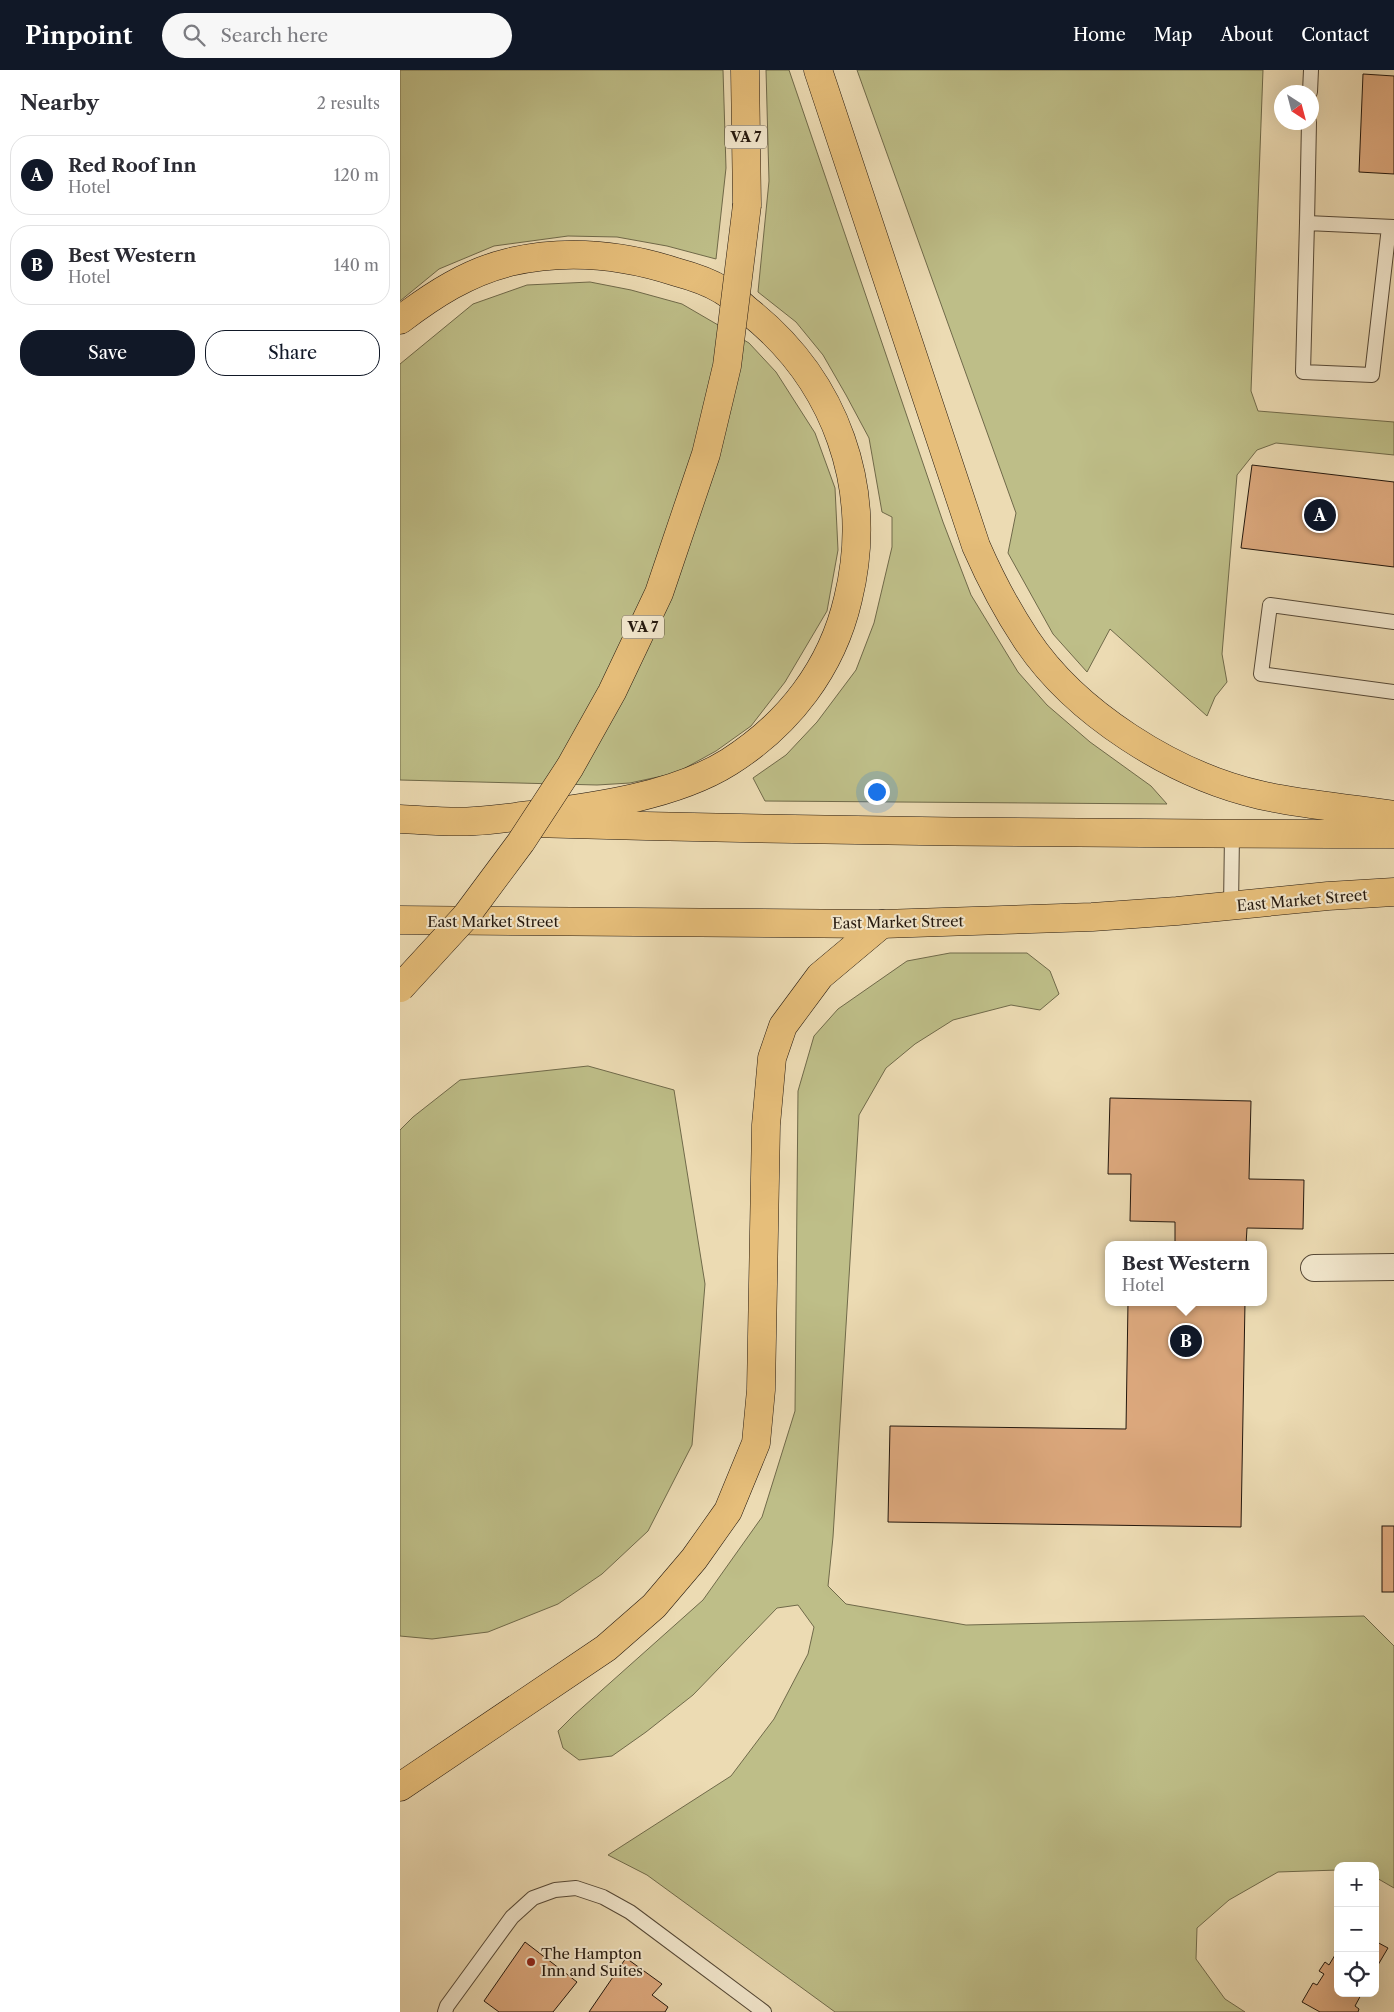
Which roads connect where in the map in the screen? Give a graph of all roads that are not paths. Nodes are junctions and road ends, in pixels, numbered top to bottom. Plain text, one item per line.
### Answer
1 (745, 70) edge
2 (818, 70) edge
3 (1311, 70) edge
4 (1310, 85) edge
5 (1309, 130) edge
6 (1307, 223) junction
7 (1391, 227) edge
8 (400, 320) edge
9 (1394, 622) edge
10 (1394, 692) edge
11 (1394, 815) edge
12 (400, 819) edge
13 (474, 821) junction
14 (1232, 834) junction
15 (1394, 834) edge
16 (1394, 892) edge
17 (1232, 907) junction
18 (400, 920) edge
19 (882, 924) junction
20 (400, 988) edge
21 (1394, 1267) edge
22 (1314, 1268) dead end
23 (400, 1787) edge
24 (445, 2012) edge
25 (764, 2012) edge

1 - 20 main road, VA 7, bridge
2 - 11 main road
3 - 4 lane
5 - 6 lane
6 - 7 lane
6 - 7 lane
8 - 13 main road
9 - 10 lane
12 - 13 main road
13 - 14 main road
14 - 15 main road
14 - 17 lane
16 - 17 main road, East Market Street
17 - 19 main road, East Market Street
18 - 19 main road, East Market Street
19 - 23 main road
21 - 22 street
24 - 25 lane

